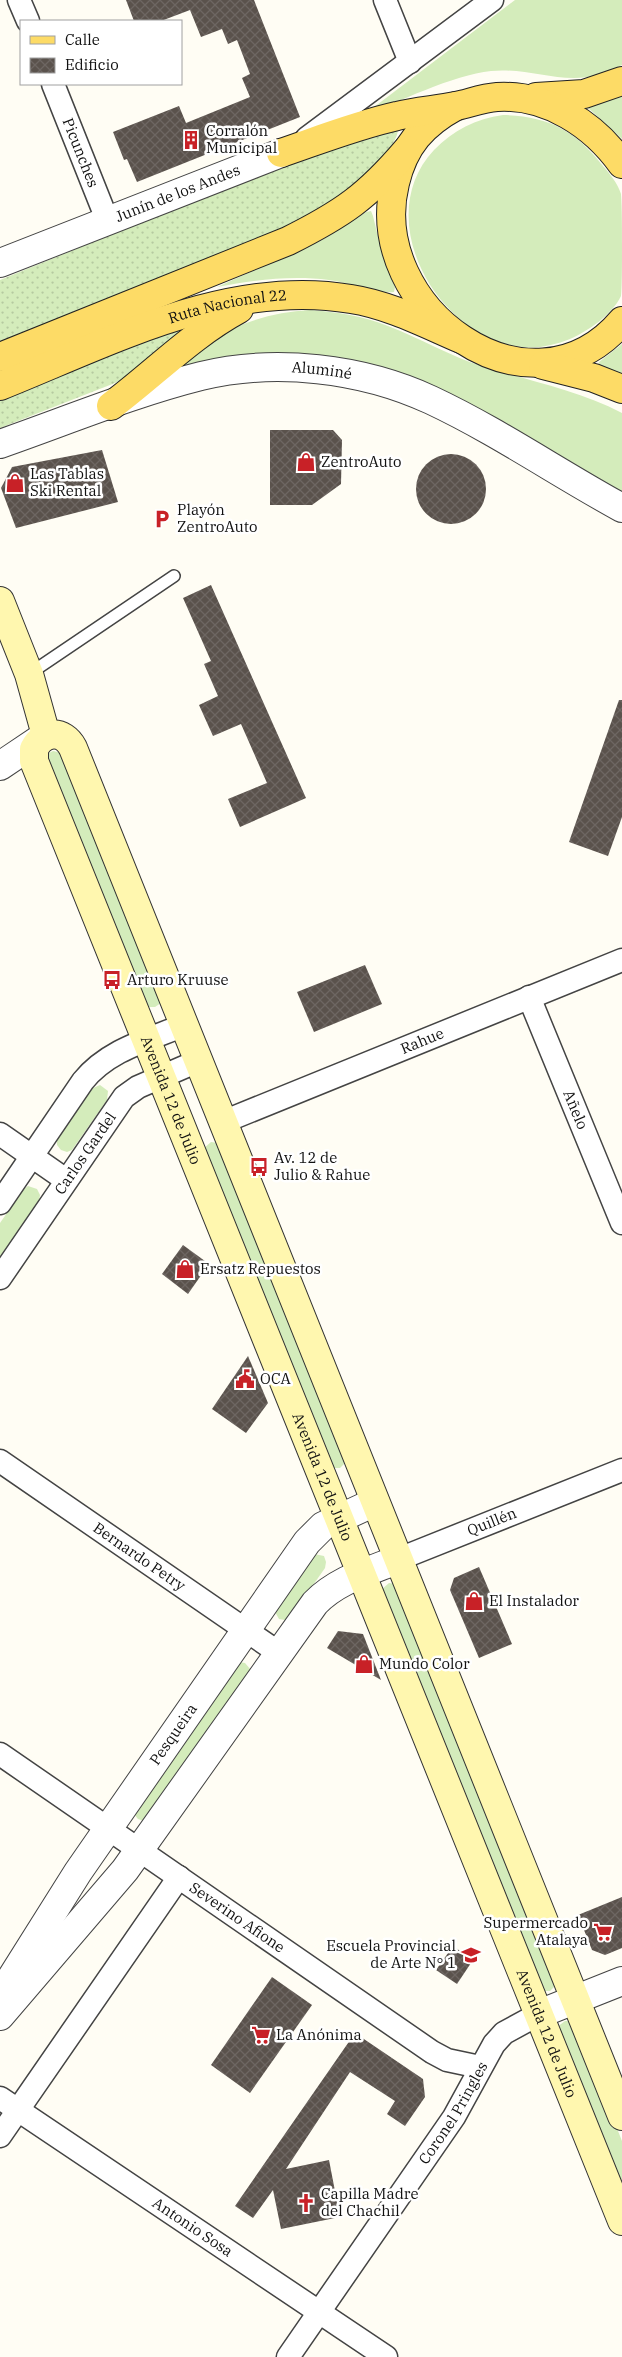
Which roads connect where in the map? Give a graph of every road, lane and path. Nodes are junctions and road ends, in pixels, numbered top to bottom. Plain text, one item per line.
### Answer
1 (19, 0) edge
2 (385, 0) edge
3 (492, 0) edge
4 (28, 20) edge
5 (410, 62) junction
6 (622, 81) edge
7 (53, 85) edge
8 (518, 98) junction
9 (456, 106) junction
10 (407, 150) junction
11 (281, 153) junction
12 (622, 164) edge
13 (108, 222) junction
14 (0, 263) edge
15 (262, 297) junction
16 (622, 321) edge
17 (461, 340) junction
18 (0, 358) edge
19 (526, 362) junction
20 (0, 386) edge
21 (622, 389) edge
22 (111, 406) junction
23 (0, 444) edge
24 (622, 508) edge
25 (174, 576) dead end
26 (0, 601) edge
27 (30, 674) junction
28 (46, 735) junction
29 (0, 766) edge
30 (622, 960) edge
31 (529, 998) junction
32 (184, 1025) junction
33 (148, 1040) junction
34 (198, 1061) junction
35 (162, 1076) junction
36 (223, 1122) junction
37 (0, 1134) edge
38 (32, 1156) junction
39 (66, 1180) junction
40 (0, 1203) edge
41 (622, 1223) edge
42 (0, 1278) edge
43 (0, 1461) edge
44 (622, 1470) edge
45 (375, 1502) junction
46 (339, 1518) junction
47 (398, 1559) junction
48 (362, 1574) junction
49 (246, 1630) junction
50 (279, 1653) junction
51 (0, 1754) edge
52 (108, 1828) junction
53 (140, 1850) junction
54 (179, 1877) junction
55 (622, 1981) edge
56 (0, 1996) edge
57 (575, 1999) junction
58 (539, 2014) junction
59 (0, 2016) edge
60 (480, 2067) junction
61 (9, 2104) edge
62 (622, 2116) edge
63 (0, 2136) edge
64 (622, 2221) edge
65 (319, 2312) junction
66 (288, 2357) edge
67 (386, 2357) edge

1 - 4 street
2 - 5 street
3 - 5 street, Junín de los Andes
5 - 11 street, Junín de los Andes
6 - 8 main road
7 - 13 street, Picunches
8 - 9 main road
8 - 12 main road
9 - 10 main road
9 - 11 main road
10 - 17 main road
10 - 18 main road, Ruta Nacional 22
11 - 13 street, Junín de los Andes
13 - 14 street, Junín de los Andes
15 - 17 main road, Ruta Nacional 22
15 - 20 main road, Ruta Nacional 22
15 - 22 main road
16 - 19 main road
17 - 19 main road
19 - 21 main road
22 - 23 street, Aluminé
22 - 24 street, Aluminé
25 - 27 lane
26 - 27 main road
27 - 28 main road
28 - 29 street
28 - 32 main road
28 - 33 main road, Avenida 12 de Julio
30 - 31 street, Rahue
31 - 36 street, Rahue
31 - 41 street, Añelo
32 - 33 street
32 - 34 main road
33 - 35 main road, Avenida 12 de Julio
33 - 38 street
34 - 35 street, Carlos Gardel
34 - 36 main road
35 - 39 street, Carlos Gardel
35 - 46 main road, Avenida 12 de Julio
36 - 45 main road
37 - 38 street
38 - 39 street
38 - 40 street
39 - 42 street, Carlos Gardel
43 - 49 street, Bernardo Petry
44 - 47 street, Quillén
45 - 46 street, Pesqueira
45 - 47 main road
46 - 48 main road, Avenida 12 de Julio
46 - 49 street, Pesqueira
47 - 48 street, Quillén
47 - 57 main road
48 - 50 street
48 - 58 main road, Avenida 12 de Julio
49 - 50 street, Bernardo Petry
49 - 52 street, Pesqueira
50 - 53 street
51 - 52 street, Severino Afione
52 - 53 street, Severino Afione
52 - 56 street, Pesqueira
53 - 54 street, Severino Afione
53 - 59 street
54 - 60 street, Severino Afione
54 - 61 street
55 - 57 street, Coronel Pringles
57 - 58 street, Coronel Pringles
57 - 62 main road
58 - 60 street, Coronel Pringles
58 - 64 main road, Avenida 12 de Julio
60 - 65 street, Coronel Pringles
61 - 63 street
61 - 65 street, Antonio Sosa
65 - 66 street, Coronel Pringles
65 - 67 street, Antonio Sosa

